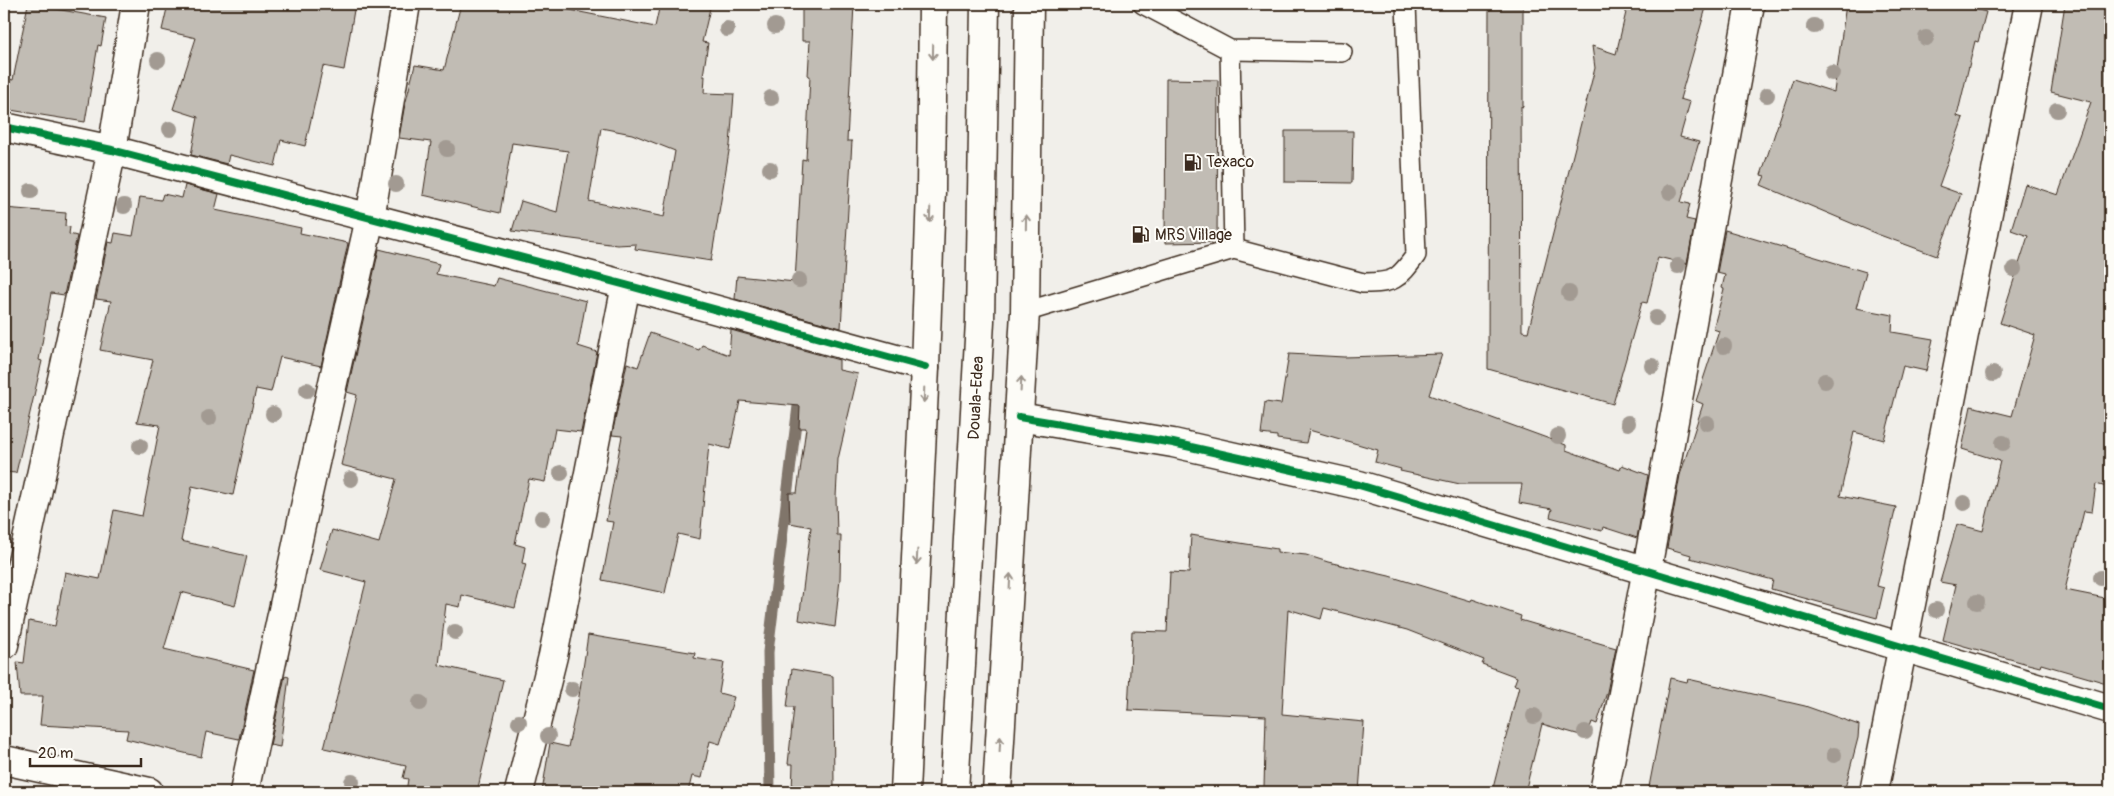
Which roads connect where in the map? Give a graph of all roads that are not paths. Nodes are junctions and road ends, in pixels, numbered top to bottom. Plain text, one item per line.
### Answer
1 (136, 4) edge
2 (406, 4) edge
3 (933, 4) edge
4 (985, 4) edge
5 (1029, 4) edge
6 (1143, 4) edge
7 (1406, 4) edge
8 (1750, 4) edge
9 (2029, 4) edge
10 (1230, 50) junction
11 (1342, 52) dead end
12 (4, 127) edge
13 (112, 150) junction
14 (370, 218) junction
15 (1234, 249) junction
16 (626, 285) junction
17 (1025, 312) junction
18 (925, 366) junction
19 (1020, 417) junction
20 (1647, 569) junction
21 (4, 645) edge
22 (1902, 646) junction
23 (2110, 709) edge
24 (4, 760) edge
25 (904, 784) edge
26 (149, 792) edge
27 (244, 792) edge
28 (519, 792) edge
29 (954, 792) edge
30 (997, 792) edge
31 (1604, 792) edge
32 (1874, 792) edge

1 - 13 main road
2 - 14 main road
3 -> 18 main road
4 - 29 main road, Douala-Edea
17 -> 5 main road
6 - 10 lane
7 - 15 lane
8 - 20 main road
9 - 22 main road
10 - 11 lane
10 - 15 lane
12 - 13 main road
13 - 14 main road
13 - 21 main road
14 - 16 main road
14 - 27 main road
15 - 17 lane
16 - 18 main road
16 - 28 main road
19 -> 17 main road
18 -> 25 main road
19 - 20 main road
30 -> 19 main road
20 - 22 main road
20 - 31 main road
22 - 23 main road
22 - 32 main road
24 - 26 main road

